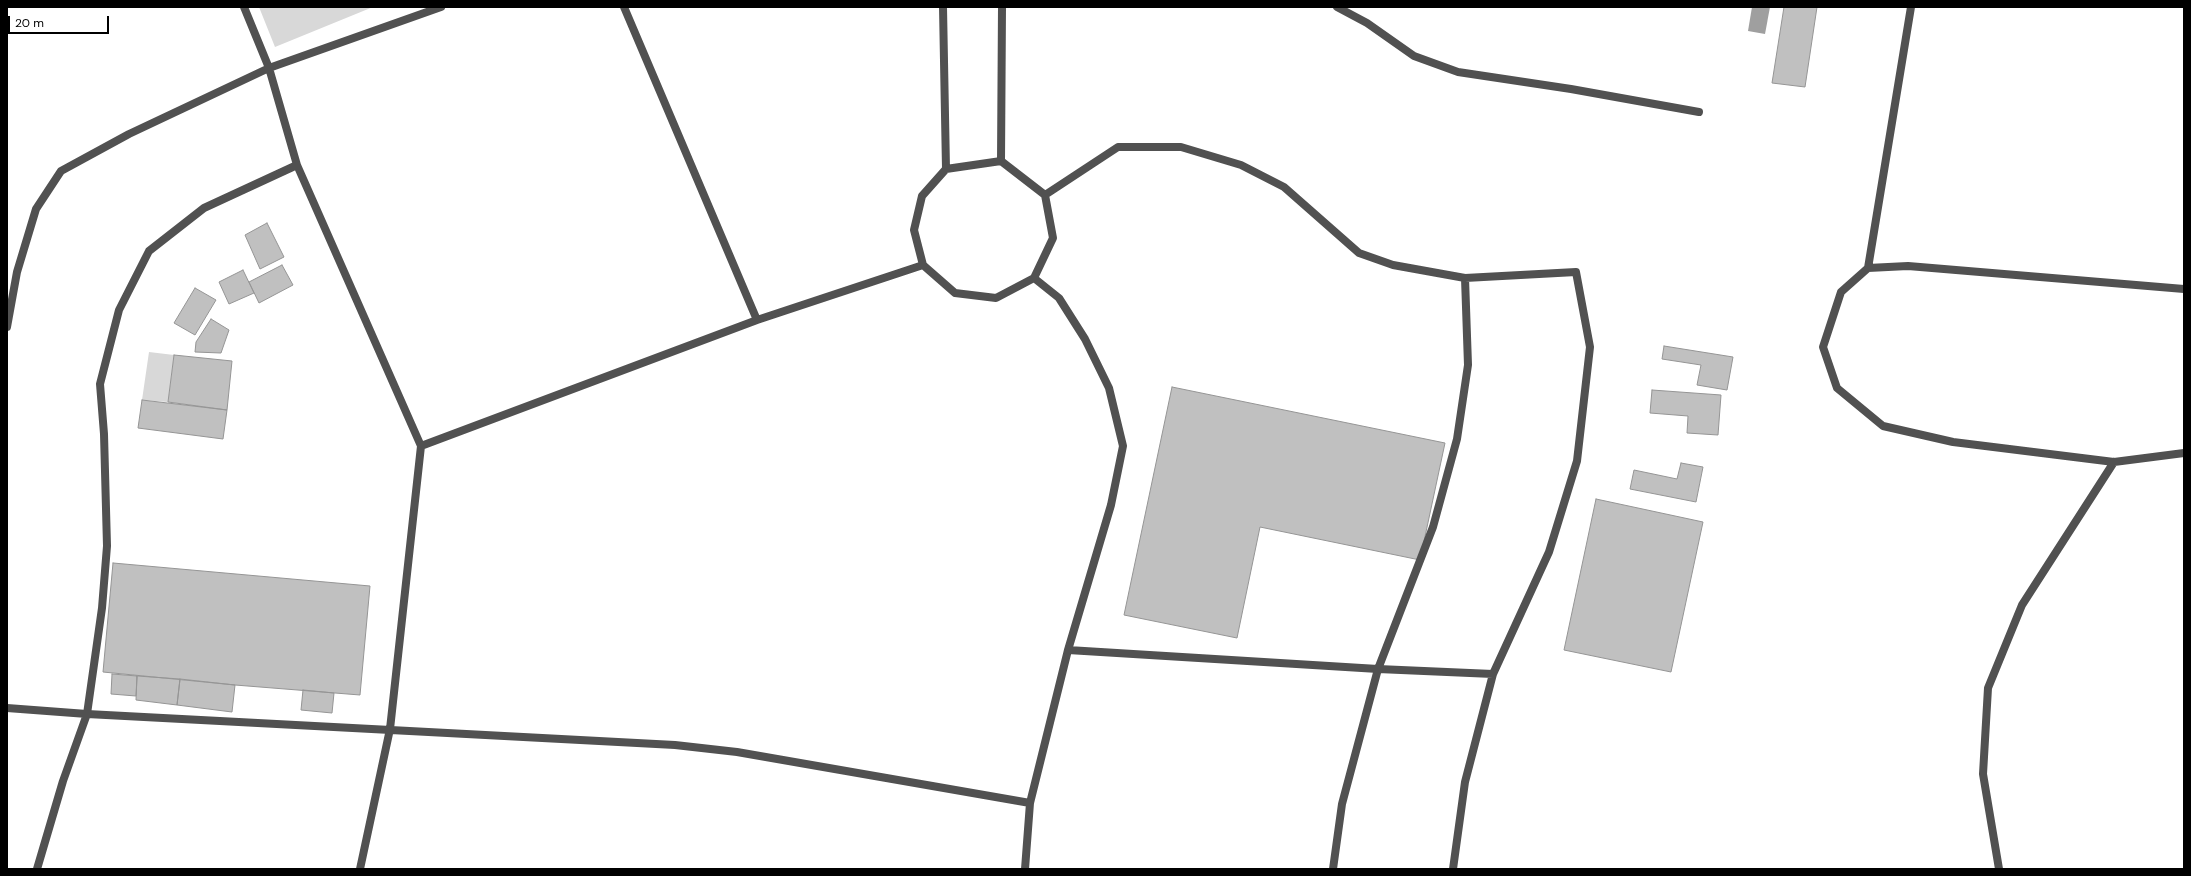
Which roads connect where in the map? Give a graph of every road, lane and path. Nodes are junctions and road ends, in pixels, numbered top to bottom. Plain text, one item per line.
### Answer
1 (244, 7) edge
2 (441, 7) edge
3 (624, 7) edge
4 (944, 7) edge
5 (1002, 7) edge
6 (1337, 7) edge
7 (1911, 7) edge
8 (269, 68) junction
9 (1699, 112) dead end
10 (1001, 161) junction
11 (297, 165) junction
12 (946, 169) junction
13 (1045, 195) junction
14 (923, 265) junction
15 (1868, 268) junction
16 (1034, 278) junction
17 (1465, 278) junction
18 (2184, 289) edge
19 (757, 320) junction
20 (7, 327) edge
21 (421, 446) junction
22 (2184, 453) edge
23 (2114, 462) junction
24 (1068, 650) junction
25 (1378, 670) junction
26 (1492, 674) junction
27 (7, 708) edge
28 (87, 714) junction
29 (390, 729) junction
30 (1030, 803) junction
31 (37, 869) edge
32 (360, 869) edge
33 (1025, 869) edge
34 (1333, 869) edge
35 (1453, 869) edge
36 (1999, 869) edge

1 - 8 street
2 - 8 street
3 - 19 street
4 - 12 street
5 - 10 street
6 - 9 street
7 - 15 street
8 - 11 street
8 - 20 street
10 - 12 street
10 - 13 street
11 - 21 street
11 - 28 street
12 - 14 street
13 - 16 street
13 - 17 street
14 - 16 street
14 - 19 street
15 - 18 street
15 - 23 street
16 - 24 street
17 - 25 street
17 - 26 street
19 - 21 street
21 - 29 street
22 - 23 street
23 - 36 street
24 - 25 street
24 - 30 street
25 - 26 street
25 - 34 street
26 - 35 street
27 - 28 street
28 - 29 street
28 - 31 street
29 - 30 street
29 - 32 street
30 - 33 street

